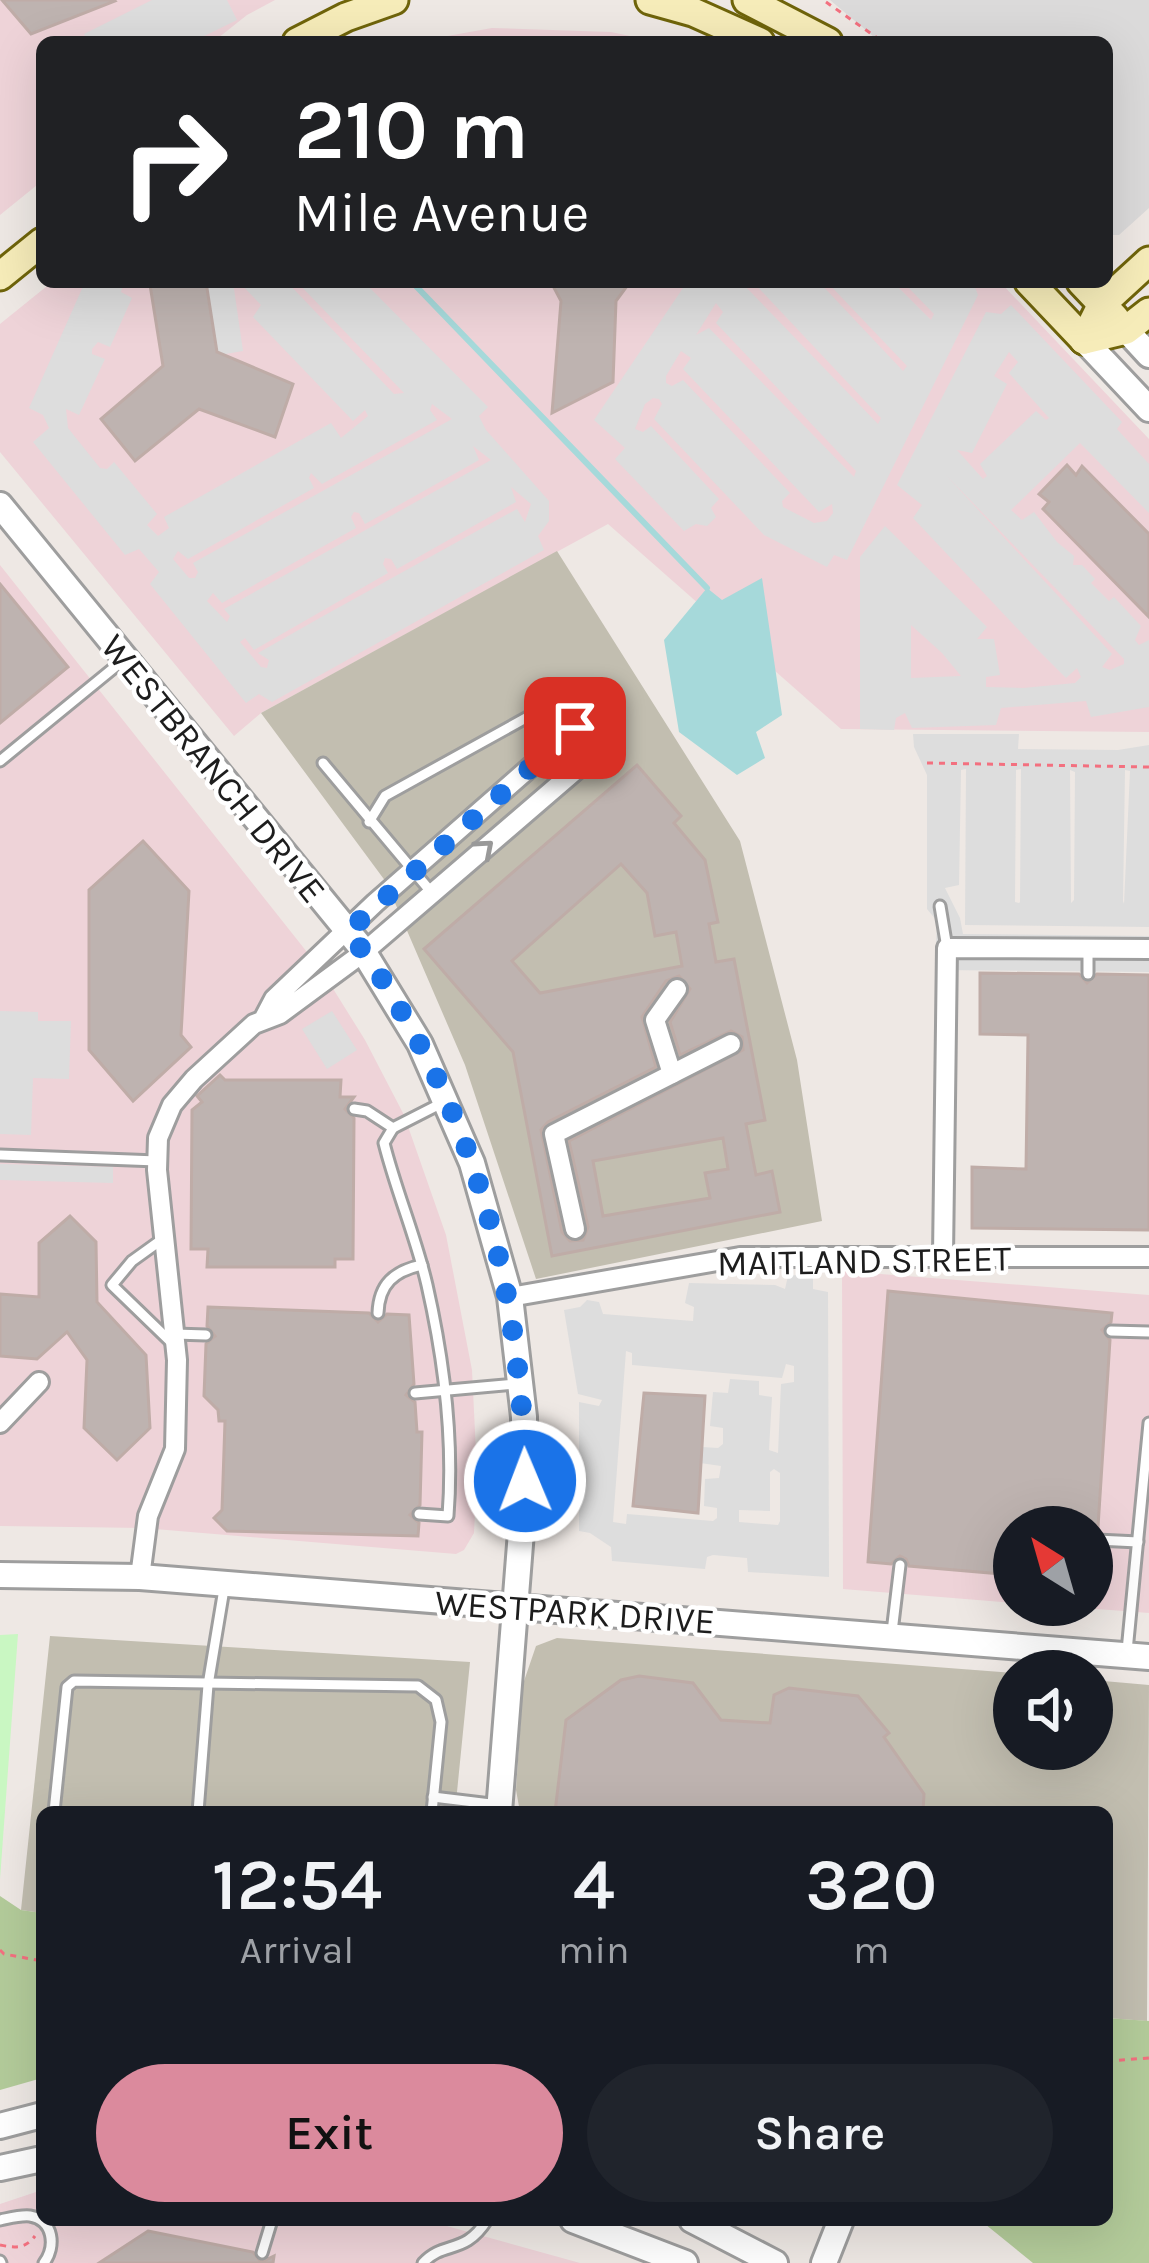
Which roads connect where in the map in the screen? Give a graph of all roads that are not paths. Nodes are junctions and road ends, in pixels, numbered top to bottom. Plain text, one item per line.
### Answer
1 (394, 0) edge
2 (650, 0) edge
3 (747, 0) edge
4 (309, 36) edge
5 (747, 36) edge
6 (816, 36) edge
7 (36, 247) edge
8 (1149, 261) edge
9 (0, 276) edge
10 (1034, 288) edge
11 (1087, 288) edge
12 (1102, 304) junction
13 (1149, 312) edge
14 (1126, 330) junction
15 (1084, 340) junction
16 (1149, 355) edge
17 (1149, 409) edge
18 (0, 505) edge
19 (126, 658) junction
20 (600, 732) junction
21 (0, 761) edge
22 (323, 763) dead end
23 (369, 822) junction
24 (412, 871) junction
25 (432, 893) junction
26 (940, 906) dead end
27 (355, 942) junction
28 (947, 948) junction
29 (1088, 949) junction
30 (1149, 949) edge
31 (1088, 974) dead end
32 (676, 989) dead end
33 (731, 1044) dead end
34 (672, 1074) junction
35 (448, 1100) junction
36 (354, 1109) dead end
37 (393, 1128) junction
38 (0, 1155) edge
39 (157, 1161) junction
40 (575, 1229) dead end
41 (164, 1238) junction
42 (943, 1256) junction
43 (1149, 1257) edge
44 (422, 1265) junction
45 (510, 1297) junction
46 (379, 1313) dead end
47 (1111, 1331) dead end
48 (1149, 1332) edge
49 (206, 1335) dead end
50 (175, 1341) junction
51 (39, 1382) dead end
52 (521, 1384) junction
53 (445, 1389) junction
54 (415, 1393) dead end
55 (0, 1423) edge
56 (1149, 1424) edge
57 (419, 1514) dead end
58 (1113, 1541) edge
59 (1138, 1542) junction
60 (900, 1565) dead end
61 (0, 1576) edge
62 (140, 1576) junction
63 (225, 1583) junction
64 (515, 1606) junction
65 (891, 1637) junction
66 (1138, 1656) edge
67 (208, 1685) junction
68 (433, 1797) junction
69 (55, 1806) edge
70 (199, 1806) edge
71 (432, 1806) edge
72 (487, 1806) edge
73 (499, 1806) edge
74 (36, 2117) edge
75 (0, 2126) edge
76 (36, 2160) edge
77 (0, 2168) edge
78 (36, 2218) edge
79 (0, 2220) edge
80 (45, 2226) edge
81 (270, 2226) edge
82 (483, 2226) edge
83 (589, 2226) edge
84 (704, 2226) edge
85 (839, 2226) edge
86 (262, 2253) dead end
87 (46, 2262) edge
88 (423, 2263) edge
89 (685, 2263) edge
90 (775, 2263) edge
91 (824, 2263) edge

1 - 4 main road
2 - 5 main road
3 - 6 main road
7 - 9 main road
8 - 12 main road
10 - 15 main road
11 - 12 main road
12 - 14 main road
12 - 15 main road
13 - 14 main road
14 - 15 main road
14 - 16 street
15 - 17 street
18 - 19 street, WESTBRANCH DRIVE
19 - 21 lane
19 - 27 street, WESTBRANCH DRIVE
20 - 23 lane
20 - 24 street
25 -> 20 street
22 - 23 lane
23 - 24 lane
24 - 25 lane
24 - 27 street
25 - 27 street
26 - 28 lane
27 - 35 street, WESTBRANCH DRIVE
27 - 39 street
28 - 29 street
28 - 42 street
29 - 30 street
29 - 31 lane
32 - 34 street
33 - 34 street
34 - 40 street
35 - 37 lane
35 - 45 street, WESTBRANCH DRIVE
36 - 37 lane
37 - 44 lane
38 - 39 lane
39 - 41 street
41 - 50 street
41 - 50 lane
42 - 43 street, MAITLAND STREET
42 - 45 street, MAITLAND STREET
44 - 46 lane
44 - 53 lane
45 - 52 street, WESTBRANCH DRIVE
47 - 48 lane
49 - 50 lane
50 - 62 street
51 - 55 street
52 - 53 lane
52 - 64 street, WESTBRANCH DRIVE
53 - 54 lane
53 - 57 lane
56 - 59 lane
58 - 59 lane
59 - 66 lane
60 - 65 lane
61 - 62 street, WESTPARK DRIVE
62 - 63 street, WESTPARK DRIVE
63 - 64 street, WESTPARK DRIVE
63 - 67 lane
64 - 65 street, WESTPARK DRIVE
64 - 73 street, WESTBRANCH DRIVE
65 - 66 street, WESTPARK DRIVE
67 - 68 lane
67 - 69 lane
67 - 70 lane
68 - 71 lane
68 - 72 lane
74 - 75 street
76 - 77 street
78 - 79 lane
80 - 87 lane
81 - 86 lane
82 - 88 lane
83 - 89 street
84 - 90 street
85 - 91 street

